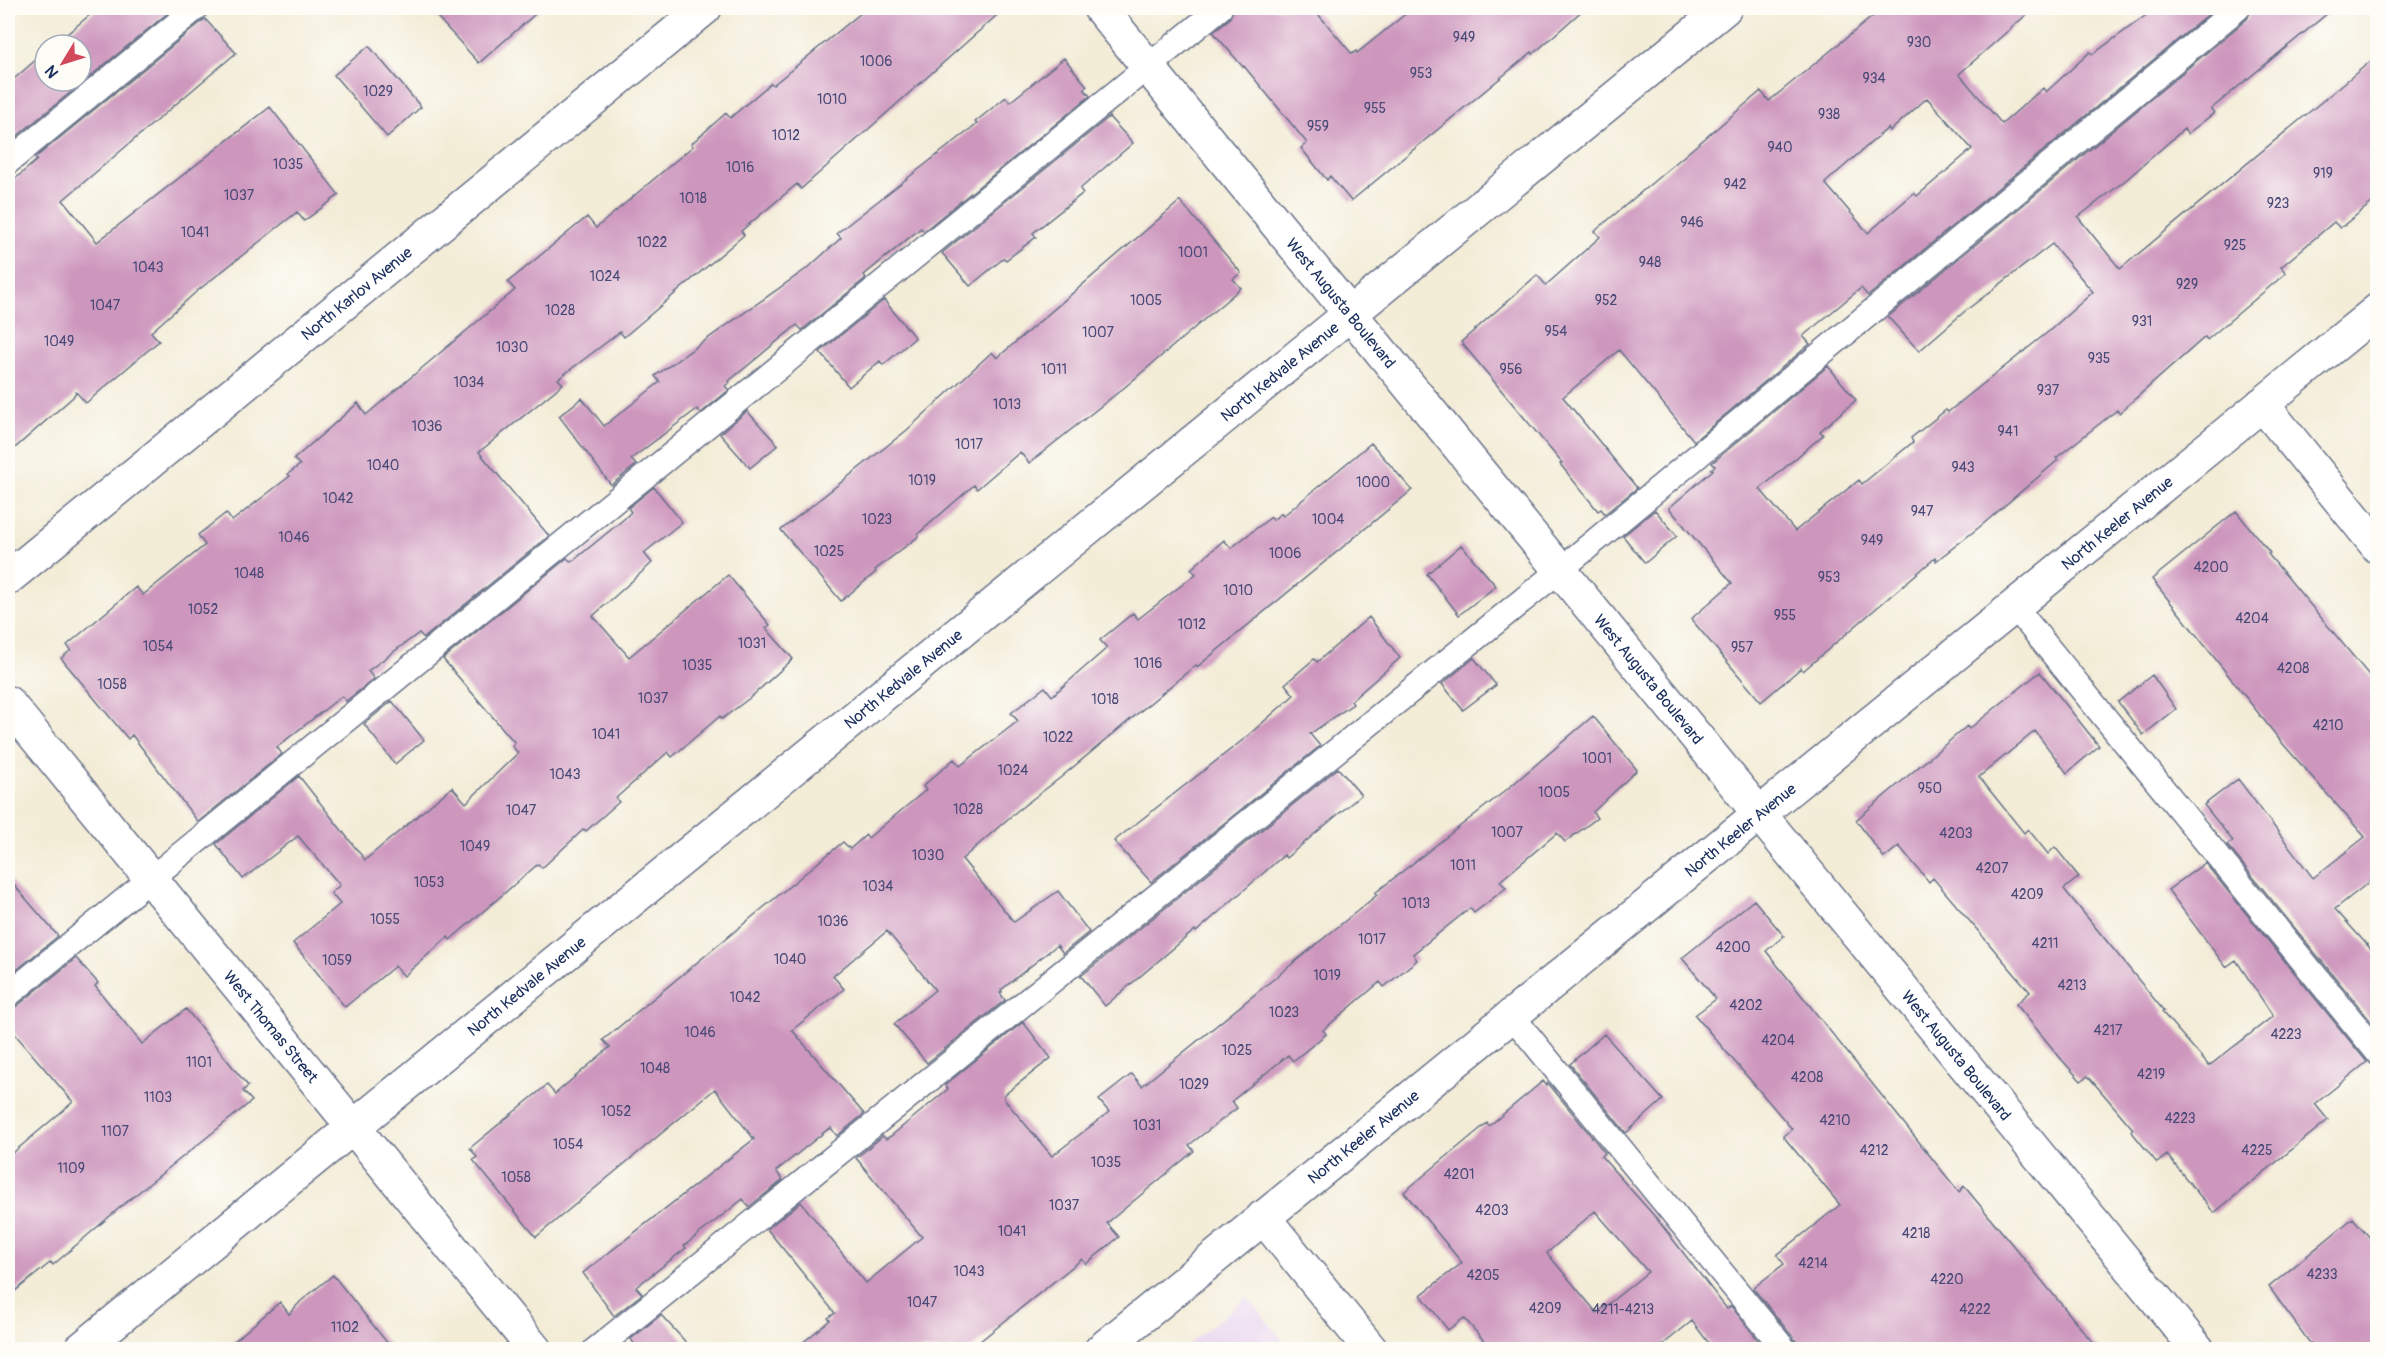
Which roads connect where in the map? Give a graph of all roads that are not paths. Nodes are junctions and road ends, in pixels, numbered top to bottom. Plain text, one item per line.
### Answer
1 (196, 8) edge
2 (705, 8) edge
3 (1100, 8) edge
4 (1220, 8) edge
5 (1725, 8) edge
6 (2238, 8) edge
7 (1149, 66) junction
8 (8, 162) edge
9 (2378, 310) edge
10 (1350, 313) junction
11 (2262, 404) junction
12 (2378, 548) edge
13 (1560, 570) junction
14 (8, 578) edge
15 (2014, 606) junction
16 (8, 703) edge
17 (1760, 813) junction
18 (151, 879) junction
19 (8, 995) edge
20 (1512, 1016) junction
21 (2378, 1053) edge
22 (353, 1127) junction
23 (1263, 1217) junction
24 (80, 1350) edge
25 (535, 1350) edge
26 (595, 1350) edge
27 (1101, 1350) edge
28 (1371, 1350) edge
29 (1785, 1350) edge
30 (2199, 1350) edge

1 - 8 lane
2 - 14 street, North Karlov Avenue
3 - 7 street, West Augusta Boulevard
4 - 7 lane
5 - 10 street, North Kedvale Avenue
6 - 13 lane
7 - 10 street, West Augusta Boulevard
7 - 18 lane
9 - 11 street, North Keeler Avenue
10 - 13 street, West Augusta Boulevard
10 - 22 street, North Kedvale Avenue
11 - 12 street
11 - 15 street, North Keeler Avenue
13 - 17 street, West Augusta Boulevard
13 - 26 lane
15 - 17 street, North Keeler Avenue
15 - 21 lane
16 - 18 street, West Thomas Street
17 - 20 street, North Keeler Avenue
17 - 30 street, West Augusta Boulevard
18 - 19 lane
18 - 22 street, West Thomas Street
20 - 23 street, North Keeler Avenue
20 - 29 lane
22 - 24 street, North Kedvale Avenue
22 - 25 street, West Thomas Street
23 - 27 street, North Keeler Avenue
23 - 28 street

